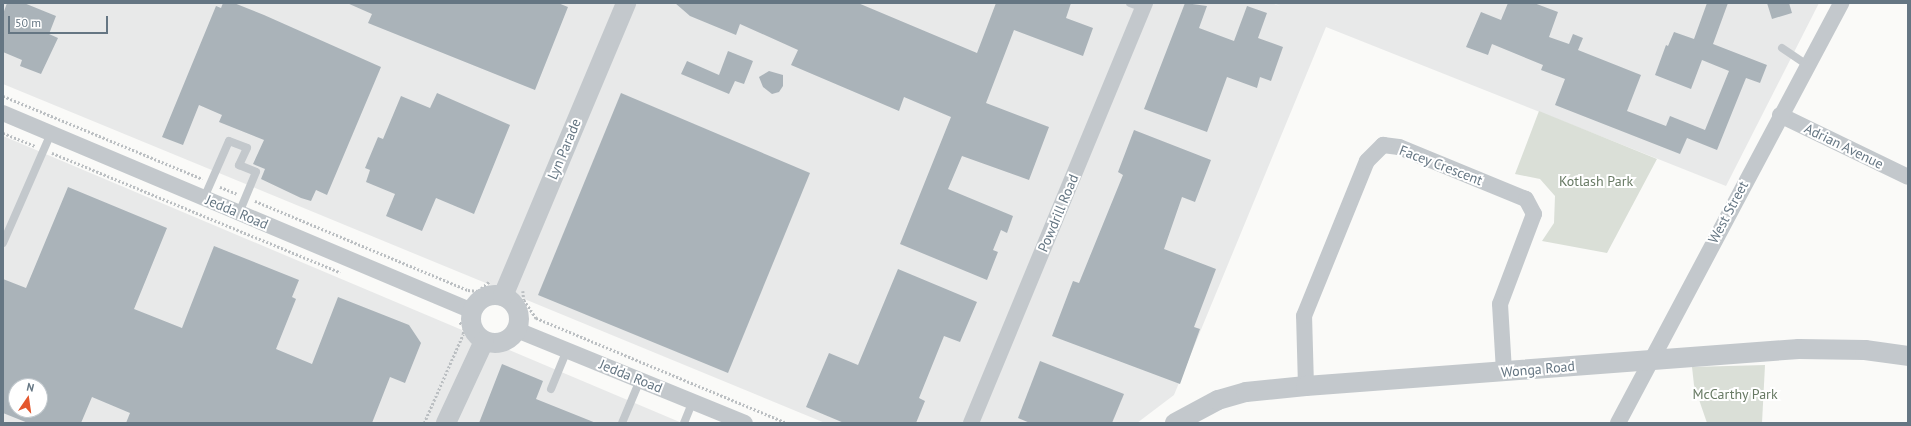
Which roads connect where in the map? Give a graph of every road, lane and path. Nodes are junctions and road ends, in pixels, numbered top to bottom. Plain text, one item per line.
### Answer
1 (626, 3) edge
2 (1841, 3) edge
3 (1139, 5) edge
4 (1782, 48) dead end
5 (1807, 65) junction
6 (3, 96) edge
7 (3, 113) edge
8 (1780, 115) junction
9 (3, 133) edge
10 (51, 133) junction
11 (44, 150) junction
12 (1908, 177) edge
13 (210, 183) junction
14 (204, 198) junction
15 (245, 198) junction
16 (239, 213) junction
17 (3, 243) edge
18 (494, 274) dead end
19 (346, 275) dead end
20 (526, 285) dead end
21 (503, 296) junction
22 (464, 316) junction
23 (517, 330) junction
24 (484, 341) junction
25 (568, 350) junction
26 (1908, 356) edge
27 (1651, 360) junction
28 (1504, 372) junction
29 (640, 380) junction
30 (1306, 386) junction
31 (551, 388) dead end
32 (693, 402) junction
33 (722, 418) edge
34 (424, 423) edge
35 (446, 423) edge
36 (622, 423) edge
37 (684, 423) edge
38 (745, 423) edge
39 (787, 423) edge
40 (972, 423) edge
41 (1175, 423) edge
42 (1618, 423) edge

1 - 21 street, Lyn Parade
2 - 5 street, West Street
3 - 40 street, Powdrill Road
4 - 5 lane
5 - 8 street, West Street
6 - 13 path
7 - 10 street, Jedda Road
8 - 12 street, Adrian Avenue
8 - 27 street, West Street
9 - 11 path
10 - 11 lane
10 - 14 street, Jedda Road
11 - 17 lane
11 - 19 path
13 - 14 lane
13 - 15 path
13 - 15 lane
14 - 16 street, Jedda Road
15 - 16 lane
15 - 18 path
16 - 22 street, Jedda Road
20 - 39 path
21 - 22 street
21 - 23 street
22 - 24 street
22 - 34 path
23 - 24 street
23 - 25 street, Jedda Road
24 - 35 street
25 - 29 street, Jedda Road
25 - 31 lane
26 - 27 street, Wonga Road
27 - 28 street, Wonga Road
27 - 42 street, West Street
28 - 30 street, Wonga Road
28 - 30 street, Facey Crescent
29 - 32 street, Jedda Road
29 - 36 lane
30 - 41 street, Wonga Road
32 - 33 street, Jedda Road
32 - 37 lane
33 - 38 street, Jedda Road

